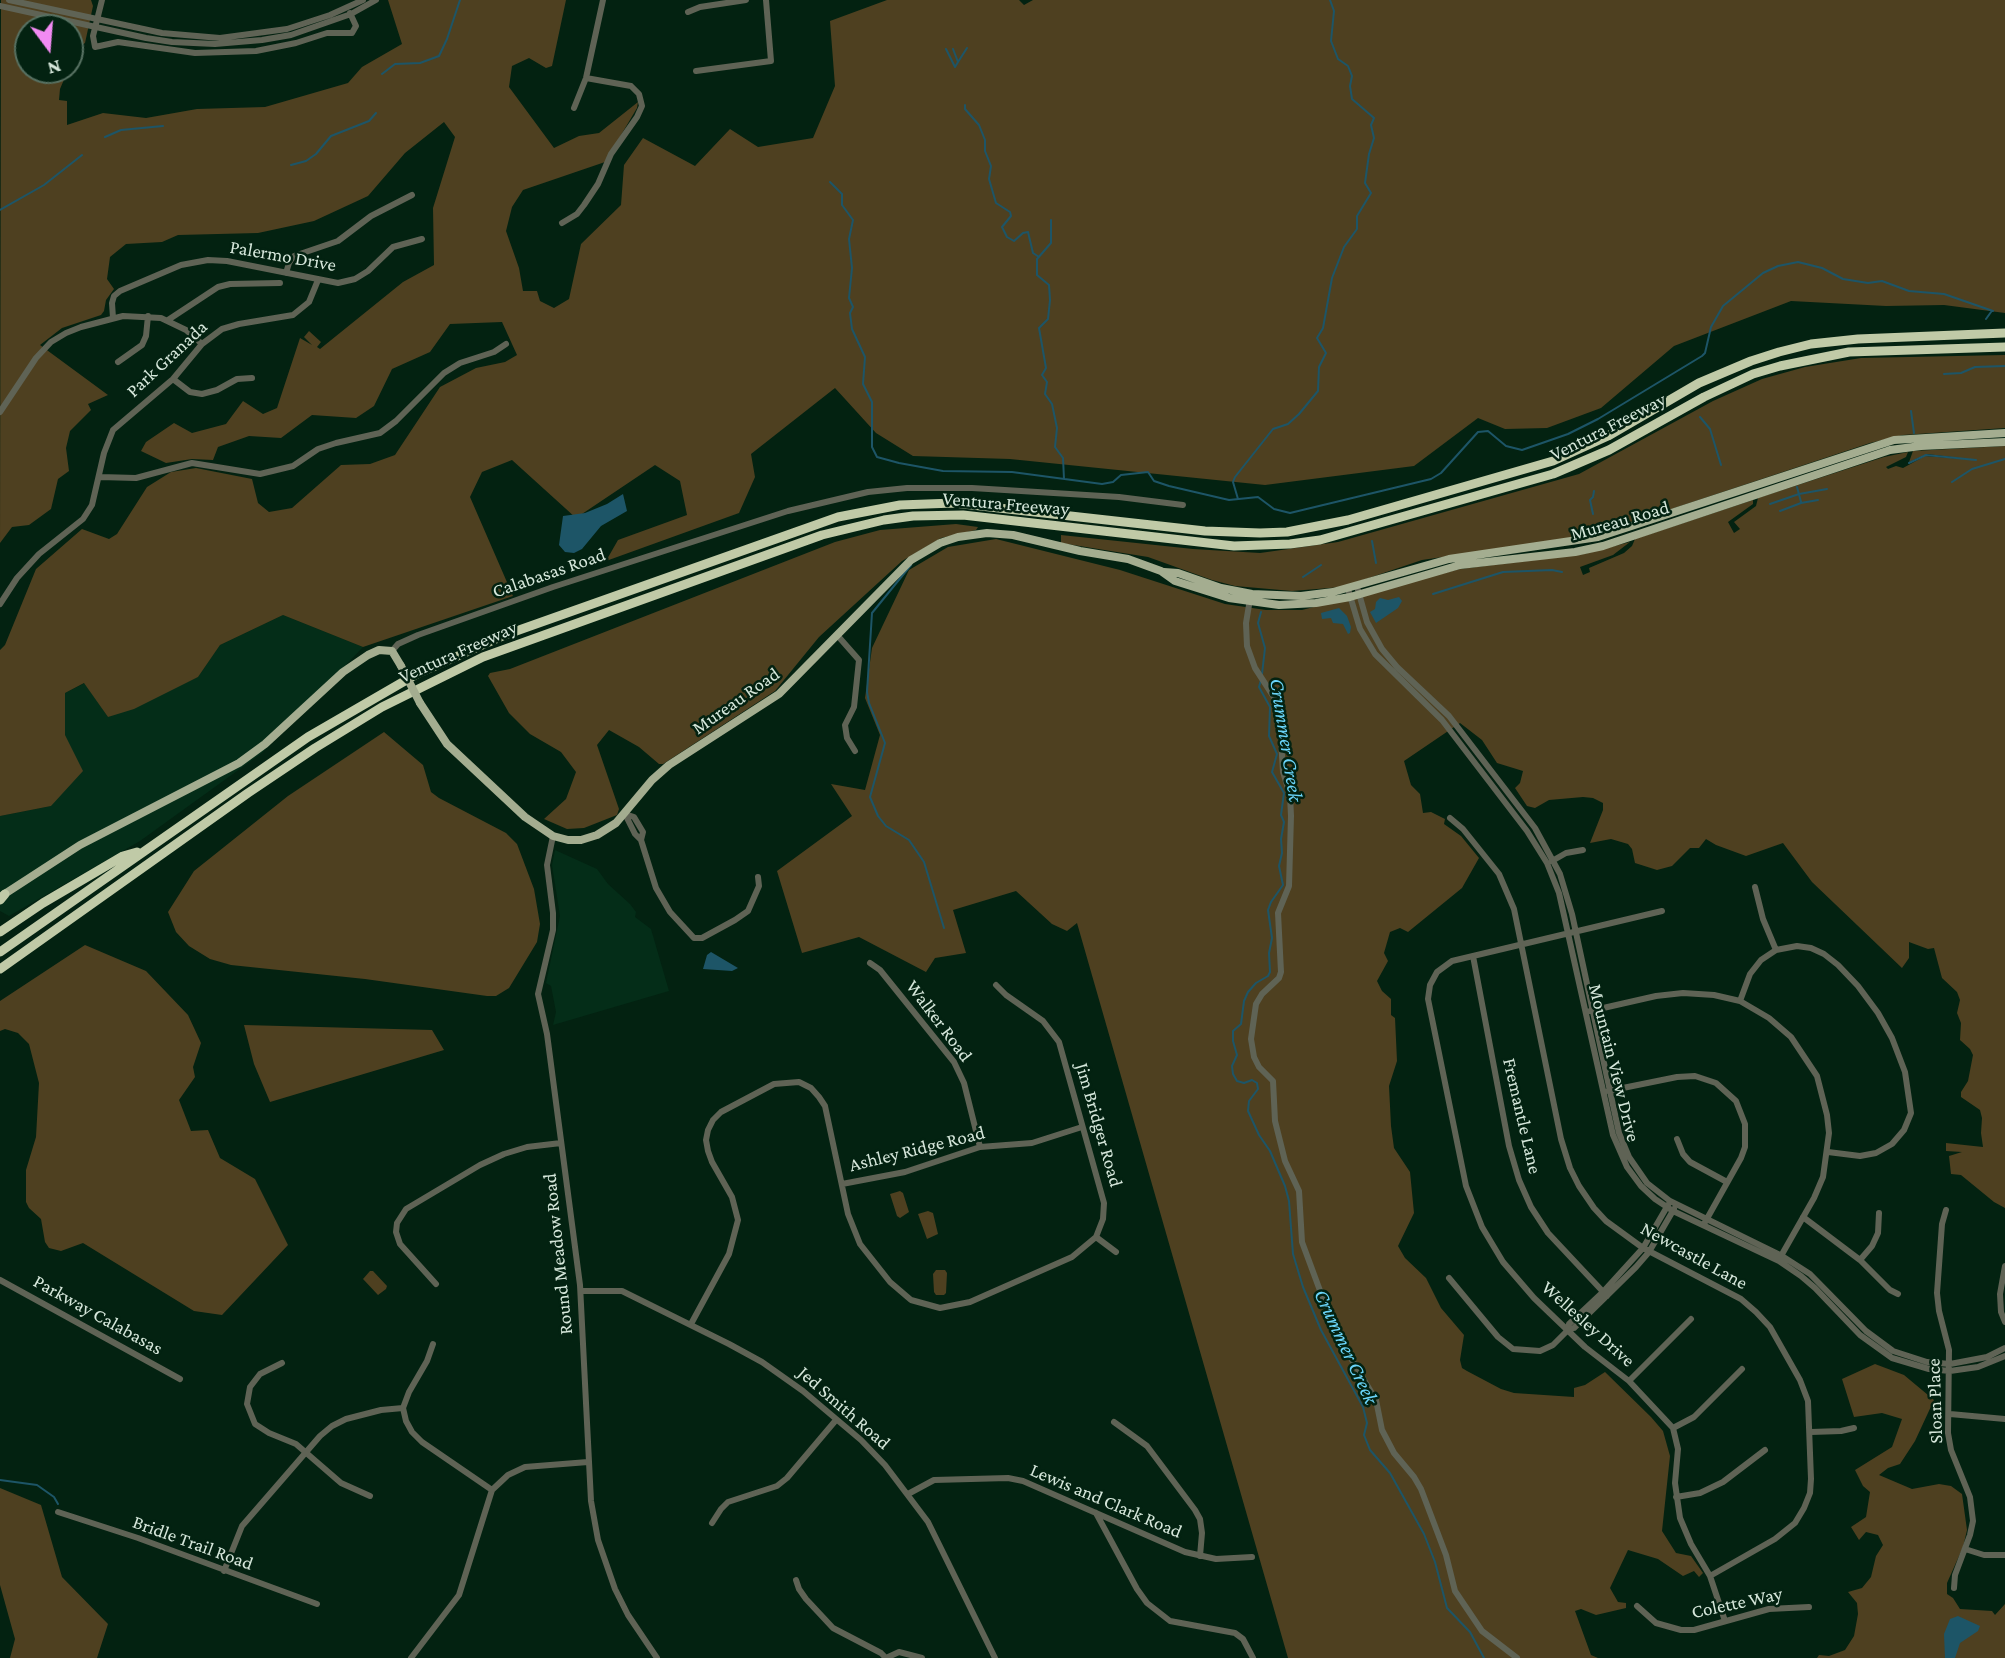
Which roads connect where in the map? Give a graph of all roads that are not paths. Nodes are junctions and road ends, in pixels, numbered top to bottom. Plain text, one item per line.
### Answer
1 (9, 0) edge
2 (102, 0) edge
3 (363, 0) edge
4 (376, 0) edge
5 (603, 0) edge
6 (746, 0) edge
7 (766, 0) edge
8 (0, 6) edge
9 (350, 11) junction
10 (688, 12) dead end
11 (96, 23) junction
12 (696, 71) dead end
13 (586, 78) junction
14 (574, 107) dead end
15 (412, 195) dead end
16 (562, 223) dead end
17 (422, 239) dead end
18 (286, 273) junction
19 (318, 280) junction
20 (280, 283) dead end
21 (148, 316) junction
22 (113, 318) junction
23 (168, 320) junction
24 (2005, 333) edge
25 (202, 344) junction
26 (506, 344) dead end
27 (2005, 346) edge
28 (118, 362) dead end
29 (252, 378) dead end
30 (173, 379) junction
31 (0, 412) edge
32 (2005, 433) edge
33 (2005, 442) edge
34 (100, 477) junction
35 (1183, 505) dead end
36 (1353, 592) junction
37 (1251, 598) junction
38 (0, 604) edge
39 (837, 635) junction
40 (392, 651) junction
41 (855, 751) dead end
42 (625, 814) junction
43 (1450, 818) dead end
44 (553, 836) junction
45 (144, 850) junction
46 (1583, 850) dead end
47 (1550, 862) junction
48 (758, 877) dead end
49 (1755, 887) dead end
50 (2, 897) edge
51 (1662, 911) dead end
52 (0, 932) edge
53 (1571, 932) junction
54 (1522, 944) junction
55 (1776, 950) junction
56 (0, 952) edge
57 (1472, 956) junction
58 (870, 963) dead end
59 (0, 969) edge
60 (996, 985) dead end
61 (1740, 1001) junction
62 (1589, 1011) junction
63 (1606, 1091) junction
64 (1082, 1126) junction
65 (1676, 1139) dead end
66 (562, 1143) junction
67 (980, 1147) junction
68 (1828, 1152) junction
69 (1727, 1182) junction
70 (842, 1184) junction
71 (1671, 1206) junction
72 (1946, 1210) dead end
73 (1879, 1213) dead end
74 (1803, 1217) junction
75 (1705, 1223) junction
76 (1096, 1237) junction
77 (1646, 1250) junction
78 (1116, 1252) dead end
79 (1780, 1258) junction
80 (1860, 1260) junction
81 (2005, 1266) edge
82 (1449, 1278) dead end
83 (0, 1280) edge
84 (436, 1284) dead end
85 (580, 1291) junction
86 (1605, 1294) junction
87 (1898, 1294) dead end
88 (1691, 1319) dead end
89 (2005, 1322) edge
90 (691, 1324) junction
91 (1568, 1330) junction
92 (433, 1344) dead end
93 (2005, 1348) edge
94 (2005, 1356) edge
95 (282, 1363) dead end
96 (1950, 1367) junction
97 (1742, 1369) dead end
98 (180, 1379) dead end
99 (1629, 1381) junction
100 (403, 1408) junction
101 (1950, 1414) junction
102 (2005, 1419) edge
103 (836, 1420) junction
104 (1114, 1422) dead end
105 (1673, 1428) junction
106 (1854, 1428) dead end
107 (1811, 1432) junction
108 (1765, 1450) dead end
109 (307, 1451) junction
110 (588, 1462) junction
111 (492, 1490) junction
112 (908, 1494) junction
113 (370, 1496) dead end
114 (1676, 1497) junction
115 (58, 1512) dead end
116 (1096, 1513) junction
117 (712, 1523) dead end
118 (1965, 1549) junction
119 (2005, 1555) edge
120 (1200, 1556) junction
121 (1252, 1557) dead end
122 (224, 1572) junction
123 (1710, 1576) junction
124 (796, 1580) dead end
125 (1954, 1588) dead end
126 (317, 1604) dead end
127 (1637, 1606) dead end
128 (1809, 1607) dead end
129 (1725, 1621) junction
130 (890, 1657) edge
131 (411, 1658) edge
132 (657, 1658) edge
133 (922, 1658) edge
134 (995, 1658) edge
135 (1253, 1658) edge
136 (1517, 1658) edge

1 - 11 street
2 - 11 street
3 - 9 street
4 - 9 street
5 - 13 street
6 - 10 street
7 - 12 street
8 - 11 street
9 - 11 street
9 - 11 street
13 - 14 street
13 - 16 street
15 - 18 street
17 - 19 street, Palermo Drive
18 - 19 street, Palermo Drive
18 - 22 street, Palermo Drive
19 - 25 street, Park Granada
20 - 23 street
21 - 22 street
21 - 23 street
21 - 28 street
22 - 31 street
23 - 25 street
24 - 45 highway, Ventura Freeway
25 - 30 street, Park Granada
26 - 34 street
27 - 59 highway, Ventura Freeway
29 - 30 street
30 - 34 street, Park Granada
32 - 36 main road, Mureau Road
33 - 36 main road, Mureau Road
34 - 38 street, Park Granada
35 - 40 street, Calabasas Road
36 - 37 main road, Mureau Road
36 - 47 street, Mountain View Drive
37 - 39 main road, Mureau Road
37 - 136 street
39 - 41 street
39 - 42 main road, Mureau Road
40 - 44 main road, bridge
40 - 50 main road, Calabasas Road
42 - 44 main road, Mureau Road
42 - 48 street
43 - 54 street, Newcastle Lane
44 - 66 street, Round Meadow Road
45 - 52 highway
45 - 56 highway, Ventura Freeway
46 - 47 street
47 - 53 street, Mountain View Drive
49 - 55 street
51 - 53 street, Wellesley Drive
53 - 54 street, Wellesley Drive
53 - 62 street, Mountain View Drive
54 - 57 street, Wellesley Drive
54 - 77 street, Newcastle Lane
55 - 61 street
55 - 68 street
57 - 86 street, Fremantle Lane
57 - 91 street, Wellesley Drive
58 - 67 street, Walker Road
60 - 64 street, Jim Bridger Road
61 - 62 street
61 - 68 street
62 - 63 street, Mountain View Drive
63 - 69 street
63 - 71 street, Mountain View Drive
64 - 67 street, Ashley Ridge Road
64 - 76 street, Jim Bridger Road
65 - 69 street
66 - 84 street
66 - 85 street, Round Meadow Road
67 - 70 street, Ashley Ridge Road
68 - 74 street
69 - 75 street
70 - 76 street
70 - 90 street
71 - 75 street, Mountain View Drive
71 - 77 street
72 - 96 street, Sloan Place
73 - 80 street
74 - 79 street
74 - 80 street
75 - 79 street, Mountain View Drive
76 - 78 street
77 - 86 street
77 - 107 street, Newcastle Lane
79 - 96 street, Mountain View Drive
80 - 87 street
81 - 89 street
82 - 91 street
83 - 98 street, Parkway Calabasas
85 - 90 street, Jed Smith Road
85 - 110 street, Round Meadow Road
86 - 91 street
88 - 99 street
90 - 103 street, Jed Smith Road
91 - 99 street, Wellesley Drive
92 - 100 street
93 - 96 street, Mountain View Drive
94 - 96 street, Mountain View Drive
95 - 109 street
96 - 101 street, Sloan Place
97 - 105 street
99 - 105 street, Wellesley Drive
100 - 109 street
100 - 111 street
101 - 102 street
101 - 118 street, Sloan Place
103 - 112 street, Jed Smith Road
103 - 117 street
104 - 120 street
105 - 114 street
106 - 107 street
107 - 123 street, Newcastle Lane
108 - 114 street
109 - 113 street
109 - 122 street
110 - 111 street
110 - 132 street, Round Meadow Road
111 - 131 street
112 - 116 street, Lewis and Clark Road
112 - 134 street, Jed Smith Road
114 - 123 street
115 - 122 street, Bridle Trail Road
116 - 120 street, Lewis and Clark Road
116 - 135 street
118 - 119 street
118 - 125 street, Sloan Place
120 - 121 street, Lewis and Clark Road
122 - 126 street, Bridle Trail Road
123 - 129 street
124 - 130 street
127 - 129 street, Colette Way
128 - 129 street, Colette Way
130 - 133 street

